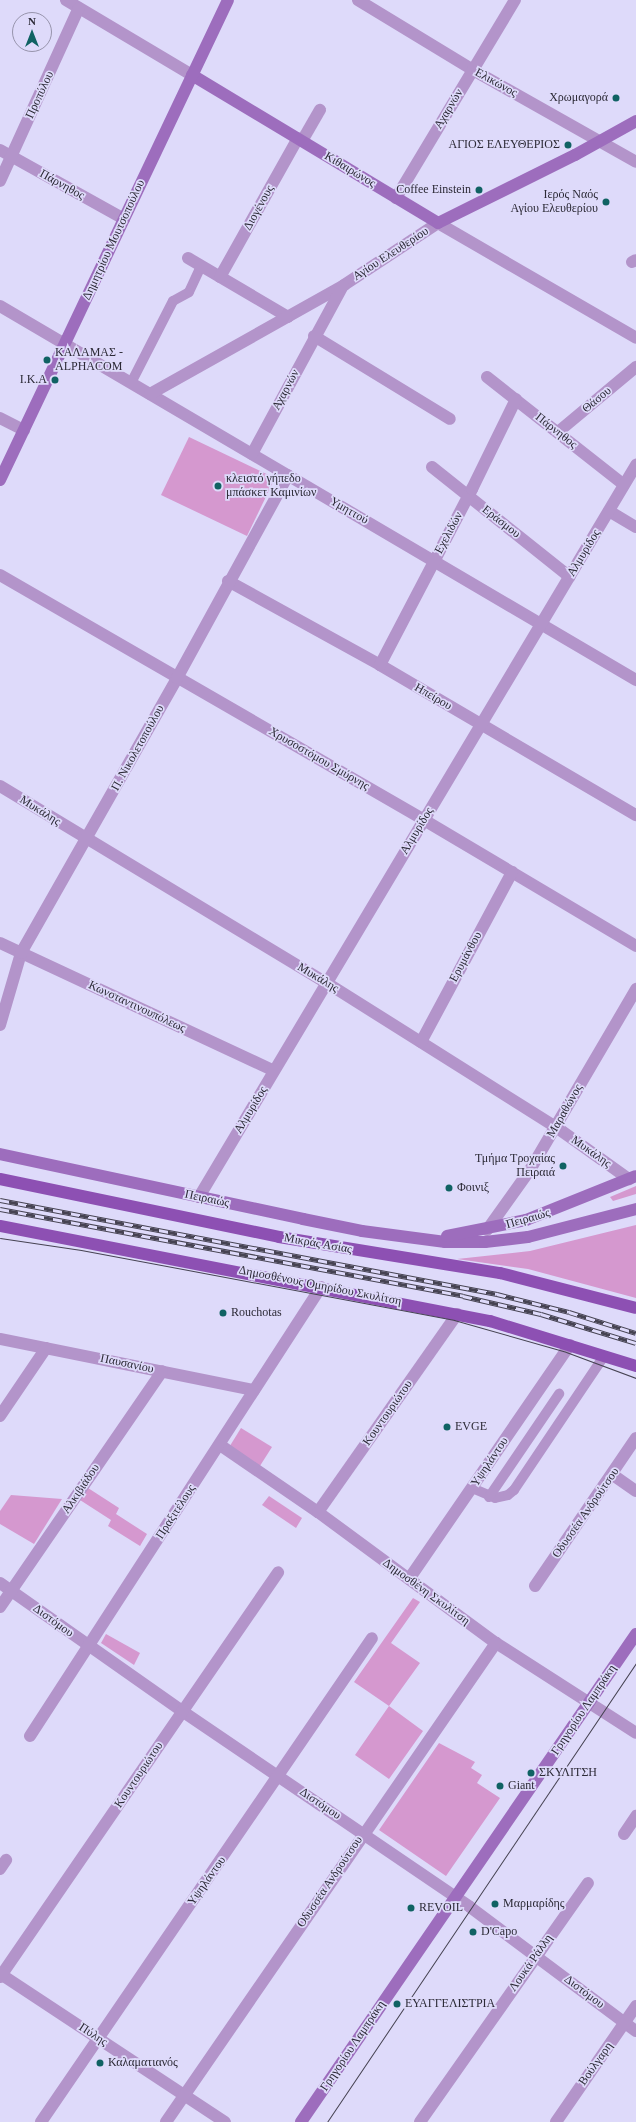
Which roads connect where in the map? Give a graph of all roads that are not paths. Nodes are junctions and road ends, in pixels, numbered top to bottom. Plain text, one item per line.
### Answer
1 (66, 0) edge
2 (228, 0) edge
3 (358, 0) edge
4 (515, 0) edge
5 (79, 8) junction
6 (473, 70) junction
7 (192, 75) junction
8 (320, 110) dead end
9 (636, 120) edge
10 (300, 140) junction
11 (599, 141) junction
12 (0, 150) edge
13 (11, 157) junction
14 (636, 162) edge
15 (0, 181) edge
16 (396, 198) junction
17 (124, 219) junction
18 (438, 223) junction
19 (188, 258) dead end
20 (201, 266) junction
21 (220, 277) junction
22 (344, 285) junction
23 (0, 306) edge
24 (288, 317) junction
25 (314, 336) junction
26 (636, 338) edge
27 (64, 344) junction
28 (636, 367) edge
29 (488, 377) dead end
30 (130, 383) junction
31 (150, 394) junction
32 (516, 399) junction
33 (0, 418) edge
34 (450, 419) dead end
35 (24, 430) junction
36 (558, 432) junction
37 (252, 454) junction
38 (636, 465) edge
39 (432, 467) dead end
40 (288, 475) junction
41 (0, 480) edge
42 (624, 485) junction
43 (468, 496) junction
44 (609, 511) junction
45 (636, 527) edge
46 (434, 561) junction
47 (0, 575) edge
48 (570, 576) junction
49 (228, 581) junction
50 (541, 624) junction
51 (380, 666) junction
52 (177, 678) junction
53 (636, 680) edge
54 (481, 725) junction
55 (0, 786) edge
56 (636, 815) edge
57 (424, 820) junction
58 (86, 839) junction
59 (512, 872) junction
60 (0, 944) edge
61 (636, 946) edge
62 (20, 953) junction
63 (327, 983) junction
64 (636, 989) edge
65 (0, 1025) edge
66 (421, 1042) junction
67 (274, 1072) junction
68 (556, 1128) junction
69 (0, 1154) edge
70 (633, 1178) edge
71 (0, 1179) edge
72 (199, 1197) junction
73 (636, 1209) edge
74 (0, 1226) edge
75 (488, 1230) junction
76 (414, 1238) junction
77 (320, 1287) junction
78 (636, 1308) edge
79 (457, 1314) junction
80 (0, 1339) edge
81 (570, 1345) junction
82 (46, 1348) junction
83 (604, 1356) junction
84 (636, 1366) edge
85 (162, 1371) junction
86 (254, 1390) junction
87 (559, 1394) dead end
88 (0, 1416) edge
89 (636, 1438) edge
90 (220, 1445) junction
91 (613, 1475) junction
92 (472, 1488) junction
93 (636, 1491) edge
94 (489, 1497) junction
95 (318, 1512) junction
96 (278, 1572) dead end
97 (409, 1579) junction
98 (0, 1583) edge
99 (535, 1586) dead end
100 (11, 1591) junction
101 (0, 1607) edge
102 (636, 1634) edge
103 (372, 1638) dead end
104 (496, 1643) junction
105 (88, 1646) junction
106 (588, 1703) junction
107 (182, 1711) junction
108 (636, 1733) edge
109 (30, 1736) dead end
110 (279, 1777) junction
111 (636, 1816) edge
112 (363, 1834) junction
113 (624, 1834) dead end
114 (588, 1883) dead end
115 (455, 1897) junction
116 (536, 1956) junction
117 (1, 1976) edge
118 (636, 2006) edge
119 (624, 2023) junction
120 (636, 2031) edge
121 (98, 2038) junction
122 (184, 2095) junction
123 (41, 2122) edge
124 (166, 2122) edge
125 (225, 2122) edge
126 (301, 2122) edge
127 (420, 2122) edge
128 (556, 2122) edge

1 - 5 street, Κιθαιρώνος
2 - 7 main road, Δημητρίου Μουτσοπούλου
3 - 6 street, Ελικώνος
4 - 6 street, Αχαρνών
5 - 7 street, Κιθαιρώνος
5 - 13 street, Προπύλου
6 - 11 street, Ελικώνος
6 - 16 street, Αχαρνών
7 - 10 main road, Κιθαιρώνος
7 - 17 main road, Δημητρίου Μουτσοπούλου
8 - 10 street, Διογένους
9 - 11 main road, Αγίου Ελευθερίου
10 - 16 main road, Κιθαιρώνος
10 - 21 street, Διογένους
11 - 14 street, Ελικώνος
11 - 18 main road, Αγίου Ελευθερίου
12 - 13 street, Πάρνηθος
13 - 15 street, Προπύλου
13 - 17 street, Πάρνηθος
16 - 18 main road, Κιθαιρώνος
17 - 27 main road, Δημητρίου Μουτσοπούλου
18 - 22 street, Αγίου Ελευθερίου
18 - 26 street, Κιθαιρώνος
19 - 20 street
20 - 21 street
20 - 30 lane
21 - 24 street
22 - 24 street, Αγίου Ελευθερίου
22 - 25 street, Αχαρνών
23 - 27 street, Υμηττού
24 - 31 street, Αγίου Ελευθερίου
25 - 34 street
25 - 37 street, Αχαρνών
27 - 30 street, Υμηττού
27 - 35 main road, Δημητρίου Μουτσοπούλου
28 - 36 street, Θάσου
29 - 32 street, Πάρνηθος
30 - 31 street, Υμηττού
31 - 37 street, Υμηττού
32 - 36 street, Πάρνηθος
32 - 43 street, Εχελιδών
33 - 35 street
35 - 41 main road, Δημητρίου Μουτσοπούλου
36 - 42 street, Πάρνηθος
37 - 40 street, Υμηττού
38 - 42 street, Αλμυρίδος
39 - 43 street, Εράσμου
40 - 46 street, Υμηττού
40 - 49 street, Π. Νικολετοπούλου
42 - 44 street, Αλμυρίδος
43 - 46 street, Εχελιδών
43 - 48 street, Εράσμου
44 - 45 street
44 - 48 street, Αλμυρίδος
46 - 50 street, Υμηττού
46 - 51 street, Εχελιδών
47 - 52 street, Χρυσοστόμου Σμύρνης
48 - 50 street, Αλμυρίδος
49 - 51 street, Ηπείρου
49 - 52 street, Π. Νικολετοπούλου
50 - 53 street, Υμηττού
50 - 54 street, Αλμυρίδος
51 - 54 street, Ηπείρου
52 - 57 street, Χρυσοστόμου Σμύρνης
52 - 58 street, Π. Νικολετοπούλου
54 - 56 street, Ηπείρου
54 - 57 street, Αλμυρίδος
55 - 58 street, Μυκάλης
57 - 59 street, Χρυσοστόμου Σμύρνης
57 - 63 street, Αλμυρίδος
58 - 62 street, Π. Νικολετοπούλου
58 - 63 street, Μυκάλης
59 - 61 street, Χρυσοστόμου Σμύρνης
59 - 66 street, Ερυμάνθου
60 - 62 street, Κωνσταντινουπόλεως
62 - 65 street, Π. Νικολετοπούλου
62 - 67 street, Κωνσταντινουπόλεως
63 - 66 street, Μυκάλης
63 - 67 street, Αλμυρίδος
64 - 68 street, Μαραθώνος
66 - 68 street, Μυκάλης
67 - 72 street, Αλμυρίδος
68 - 70 street, Μυκάλης
68 - 75 street, Μαραθώνος
69 - 72 main road, Πειραιώς
70 - 75 main road, Πειραιώς
71 - 78 main road, Μικράς Ασίας
72 - 76 main road, Πειραιώς
73 - 76 main road, Πειραιώς
74 - 77 main road, Δημοσθένους Ομηρίδου Σκυλίτση
75 - 76 main road, Πειραιώς
77 - 79 main road, Δημοσθένους Ομηρίδου Σκυλίτση
77 - 86 street, Πραξιτέλους
79 - 81 main road, Δημοσθένους Ομηρίδου Σκυλίτση
79 - 95 street, Κουντουριώτου
80 - 82 street, Παυσανίου
81 - 83 main road, Δημοσθένους Ομηρίδου Σκυλίτση
81 - 92 street, Υψηλάντου
82 - 85 street, Παυσανίου
82 - 88 street
83 - 84 main road, Δημοσθένους Ομηρίδου Σκυλίτση
83 - 94 lane
85 - 86 street, Παυσανίου
85 - 100 street, Αλκιβιάδου
86 - 90 street, Πραξιτέλους
87 - 94 lane
89 - 91 street, Οδυσσέα Ανδρούτσου
90 - 95 street, Δημοσθένη Σκυλίτση
90 - 105 street, Πραξιτέλους
91 - 93 street
91 - 99 street, Οδυσσέα Ανδρούτσου
92 - 94 lane
92 - 97 street, Υψηλάντου
95 - 97 street, Δημοσθένη Σκυλίτση
96 - 107 street, Κουντουριώτου
97 - 104 street, Δημοσθένη Σκυλίτση
98 - 100 street, Διστόμου
100 - 101 street, Αλκιβιάδου
100 - 105 street, Διστόμου
102 - 106 main road, Γρηγορίου Λαμπράκη
103 - 110 street, Υψηλάντου
104 - 106 street, Δημοσθένη Σκυλίτση
104 - 112 street, Οδυσσέα Ανδρούτσου
105 - 107 street, Διστόμου
105 - 109 street, Πραξιτέλους
106 - 108 street, Δημοσθένη Σκυλίτση
106 - 115 main road, Γρηγορίου Λαμπράκη
107 - 110 street, Διστόμου
107 - 117 street, Κουντουριώτου
110 - 112 street, Διστόμου
110 - 121 street, Υψηλάντου
111 - 113 street
112 - 115 street, Διστόμου
112 - 122 street, Οδυσσέα Ανδρούτσου
114 - 116 street, Λουκά Ράλλη
115 - 116 street, Διστόμου
115 - 126 main road, Γρηγορίου Λαμπράκη
116 - 119 street, Διστόμου
116 - 127 street, Λουκά Ράλλη
117 - 121 street, Πύλης
118 - 119 street, Βούλγαρη
119 - 120 street, Διστόμου
119 - 128 street, Βούλγαρη
121 - 122 street, Πύλης
121 - 123 street, Υψηλάντου
122 - 124 street, Οδυσσέα Ανδρούτσου
122 - 125 street, Πύλης

